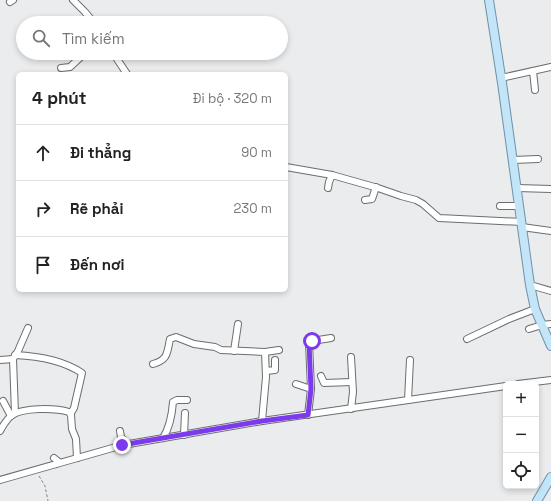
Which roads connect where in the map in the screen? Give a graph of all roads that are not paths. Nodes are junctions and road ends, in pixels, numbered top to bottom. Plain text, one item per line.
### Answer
1 (73, 0) edge
2 (489, 0) edge
3 (88, 16) edge
4 (78, 60) edge
5 (118, 60) edge
6 (551, 67) edge
7 (61, 68) dead end
8 (533, 71) junction
9 (126, 72) edge
10 (501, 78) junction
11 (535, 90) dead end
12 (538, 159) dead end
13 (513, 160) junction
14 (288, 167) edge
15 (332, 175) junction
16 (376, 187) junction
17 (328, 188) dead end
18 (517, 188) junction
19 (551, 188) edge
20 (365, 200) dead end
21 (500, 206) dead end
22 (519, 206) junction
23 (522, 224) junction
24 (551, 231) edge
25 (530, 286) junction
26 (551, 291) edge
27 (535, 308) junction
28 (238, 324) dead end
29 (551, 324) edge
30 (542, 325) junction
31 (28, 328) dead end
32 (529, 329) dead end
33 (331, 338) dead end
34 (467, 339) dead end
35 (551, 346) edge
36 (279, 350) dead end
37 (234, 351) junction
38 (265, 352) junction
39 (14, 357) junction
40 (352, 357) dead end
41 (0, 360) edge
42 (276, 360) dead end
43 (410, 360) dead end
44 (153, 364) dead end
45 (266, 371) junction
46 (321, 376) dead end
47 (551, 380) edge
48 (539, 381) edge
49 (352, 382) junction
50 (296, 384) dead end
51 (503, 386) edge
52 (311, 389) junction
53 (187, 400) dead end
54 (408, 400) junction
55 (3, 401) dead end
56 (351, 409) junction
57 (71, 413) junction
58 (185, 413) dead end
59 (13, 415) junction
60 (308, 415) junction
61 (262, 421) junction
62 (0, 431) edge
63 (120, 431) dead end
64 (184, 435) junction
65 (163, 438) junction
66 (127, 444) junction
67 (77, 458) junction
68 (551, 477) edge
69 (0, 480) edge
70 (537, 501) edge

1 - 3 street
2 - 10 main road
4 - 7 street
5 - 9 street
6 - 8 street
8 - 10 street
8 - 11 street
10 - 13 main road
12 - 13 street
13 - 18 main road
14 - 15 street
15 - 16 street
15 - 17 street
16 - 20 street
16 - 23 street
18 - 19 street
18 - 22 main road
21 - 22 street
22 - 23 main road
23 - 24 street
23 - 25 main road
25 - 26 street
25 - 27 main road
27 - 30 main road
27 - 34 street
28 - 37 street
29 - 30 street
30 - 32 street
30 - 35 main road
31 - 39 street
33 - 52 street
36 - 38 street
37 - 38 street
37 - 44 street
38 - 45 street
39 - 41 street
39 - 57 street
39 - 59 street
40 - 49 street
42 - 45 street
43 - 54 street
45 - 61 street
46 - 49 street
47 - 48 street
49 - 56 street
50 - 52 street
51 - 54 street
52 - 60 street
53 - 65 street
54 - 56 street
55 - 59 street
56 - 60 street
57 - 59 street
57 - 67 street
58 - 64 street
59 - 62 street
60 - 61 street
61 - 64 street
63 - 66 street
64 - 65 street
65 - 66 street
66 - 67 street
67 - 69 street
68 - 70 main road

